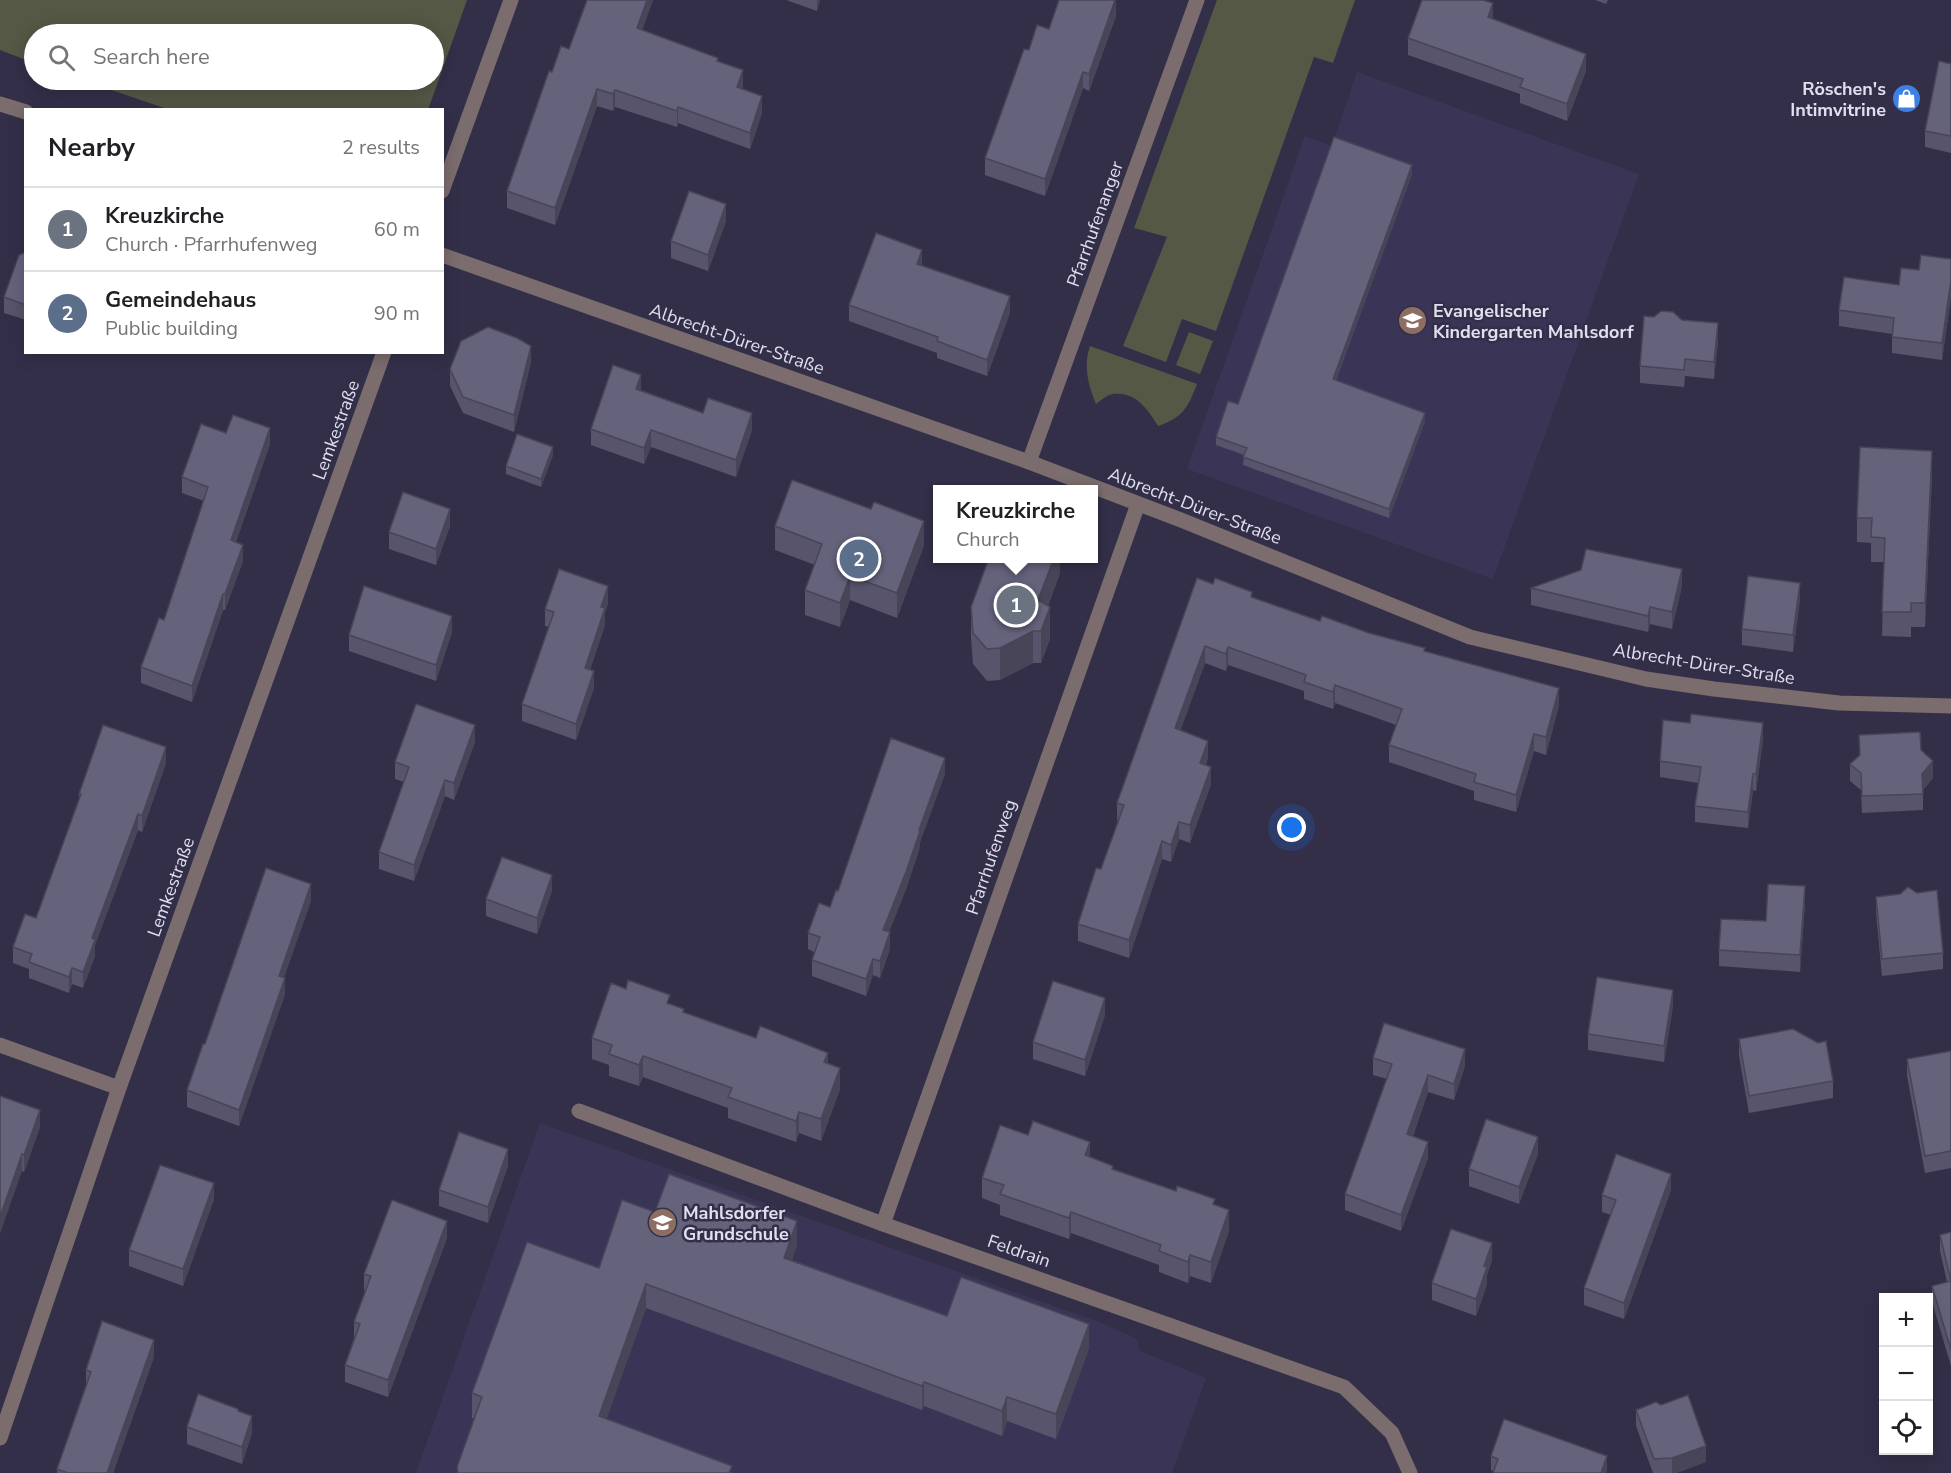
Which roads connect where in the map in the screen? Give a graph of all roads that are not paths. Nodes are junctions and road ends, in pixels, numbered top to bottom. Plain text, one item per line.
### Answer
1 (511, 0) edge
2 (1197, 0) edge
3 (0, 104) edge
4 (24, 111) edge
5 (444, 185) edge
6 (444, 256) edge
7 (383, 354) edge
8 (1029, 462) junction
9 (1089, 485) edge
10 (1098, 489) edge
11 (1138, 504) junction
12 (1951, 706) edge
13 (0, 1045) edge
14 (119, 1088) junction
15 (579, 1111) dead end
16 (883, 1224) junction
17 (0, 1438) edge
18 (1410, 1473) edge

1 - 5 street
2 - 8 street, Pfarrhufenanger
3 - 4 street
6 - 8 street, Albrecht-Dürer-Straße
7 - 14 street, Lemkestraße
8 - 9 street, Albrecht-Dürer-Straße
10 - 11 street, Albrecht-Dürer-Straße
11 - 12 street, Albrecht-Dürer-Straße
11 - 16 street, Pfarrhufenweg
13 - 14 street
14 - 17 street, Lemkestraße
15 - 16 street, Feldrain
16 - 18 street, Feldrain

